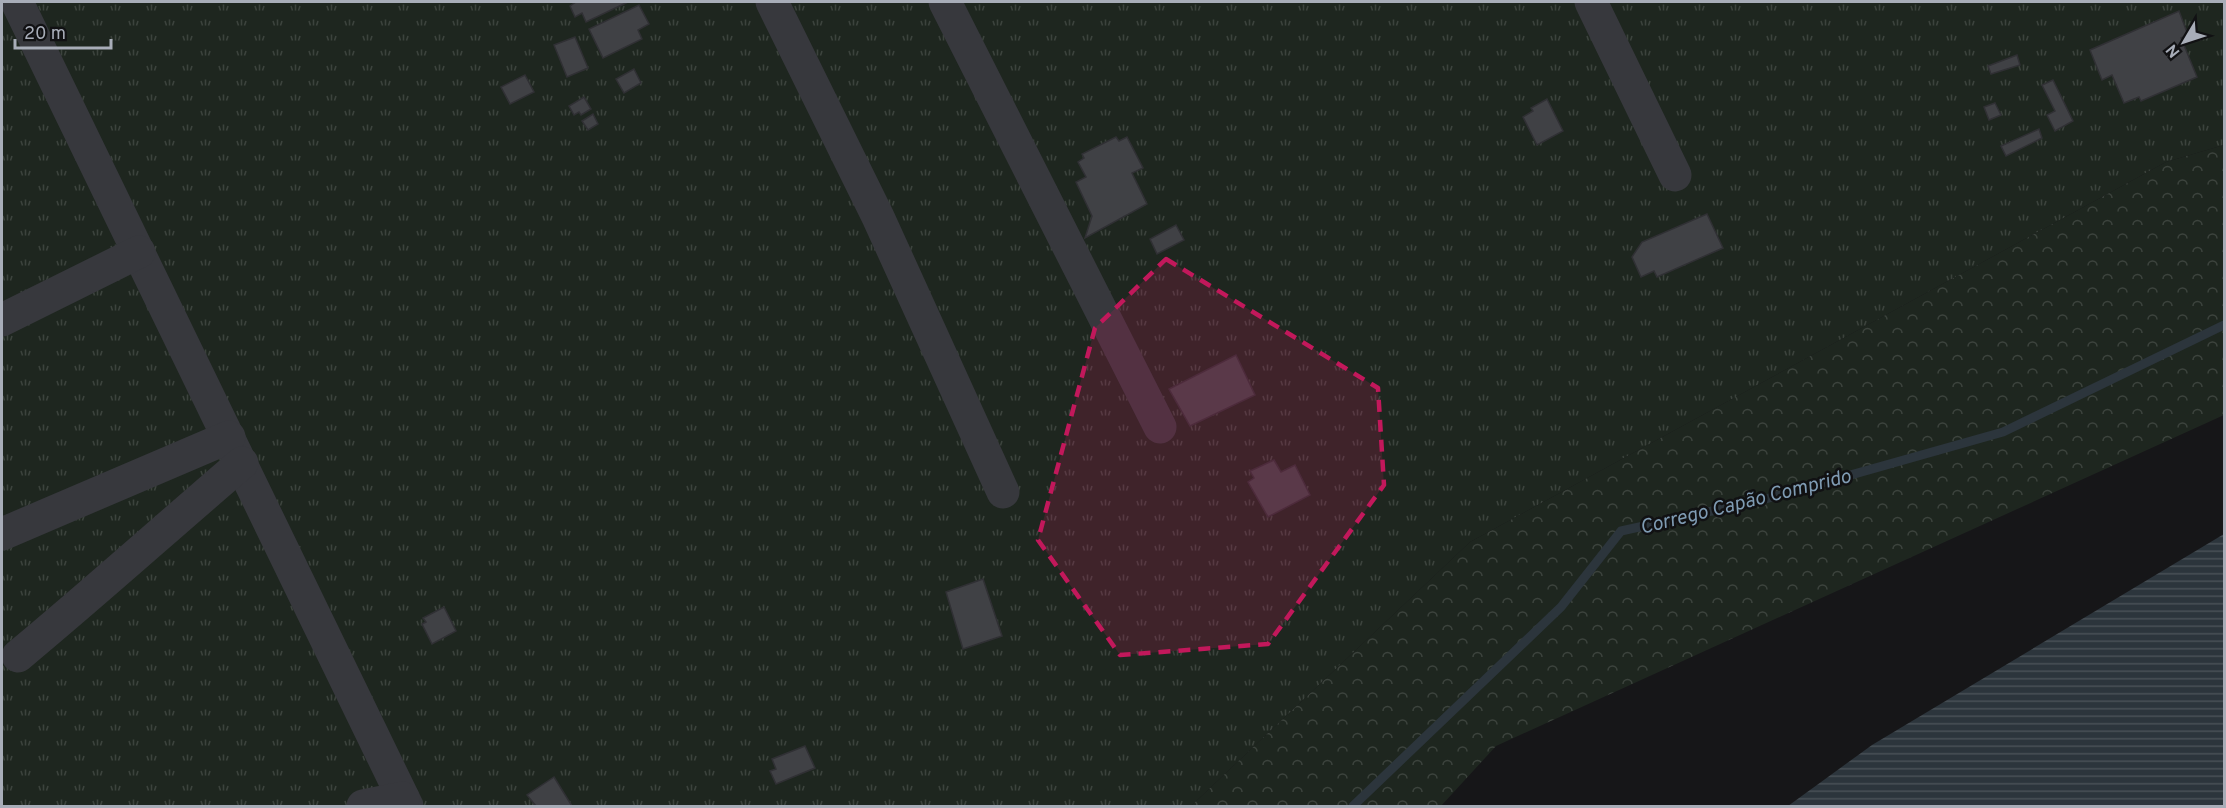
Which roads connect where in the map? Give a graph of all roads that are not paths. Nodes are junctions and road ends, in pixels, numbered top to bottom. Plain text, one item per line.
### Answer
1 (17, 2) edge
2 (772, 2) edge
3 (945, 2) edge
4 (1591, 2) edge
5 (1675, 175) dead end
6 (139, 252) junction
7 (2, 320) edge
8 (1160, 427) dead end
9 (236, 450) junction
10 (1003, 492) dead end
11 (2, 534) edge
12 (18, 656) dead end
13 (405, 802) edge
14 (363, 807) edge

1 - 6 street
2 - 10 street
3 - 8 street
4 - 5 street
6 - 7 street
6 - 9 street
9 - 11 street
9 - 12 street
9 - 13 street
13 - 14 street

